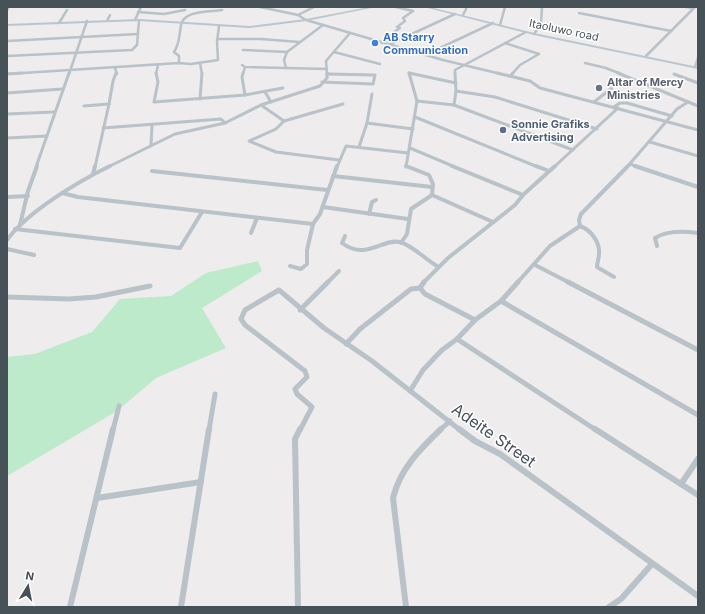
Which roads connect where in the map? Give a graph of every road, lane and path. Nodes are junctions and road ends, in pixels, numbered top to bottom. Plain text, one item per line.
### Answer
1 (9, 7) edge
2 (141, 7) edge
3 (260, 7) edge
4 (314, 7) edge
5 (374, 7) edge
6 (396, 7) edge
7 (426, 7) edge
8 (467, 7) edge
9 (505, 7) edge
10 (542, 7) edge
11 (686, 7) edge
12 (694, 8) edge
13 (7, 10) edge
14 (67, 10) dead end
15 (186, 10) dead end
16 (222, 10) dead end
17 (138, 12) junction
18 (579, 13) dead end
19 (164, 14) junction
20 (455, 14) junction
21 (110, 15) dead end
22 (298, 15) junction
23 (463, 15) junction
24 (137, 20) junction
25 (162, 20) junction
26 (306, 20) junction
27 (87, 21) junction
28 (107, 21) junction
29 (182, 22) junction
30 (58, 23) junction
31 (493, 23) junction
32 (7, 25) edge
33 (323, 25) junction
34 (500, 25) junction
35 (219, 26) junction
36 (671, 31) junction
37 (526, 32) junction
38 (350, 33) junction
39 (138, 34) junction
40 (534, 34) junction
41 (82, 37) junction
42 (217, 39) junction
43 (7, 41) edge
44 (299, 42) junction
45 (398, 42) junction
46 (382, 43) junction
47 (504, 43) junction
48 (390, 44) junction
49 (398, 47) junction
50 (243, 50) dead end
51 (287, 52) junction
52 (334, 52) junction
53 (76, 53) junction
54 (425, 55) junction
55 (7, 56) edge
56 (646, 56) junction
57 (698, 58) edge
58 (179, 63) junction
59 (200, 63) junction
60 (585, 63) dead end
61 (380, 64) dead end
62 (463, 64) junction
63 (158, 65) junction
64 (696, 67) edge
65 (115, 68) junction
66 (286, 68) junction
67 (327, 69) junction
68 (69, 70) junction
69 (7, 74) edge
70 (327, 74) junction
71 (674, 74) dead end
72 (510, 76) junction
73 (322, 82) junction
74 (456, 83) junction
75 (698, 83) edge
76 (283, 88) dead end
77 (612, 88) dead end
78 (62, 89) junction
79 (456, 91) junction
80 (265, 92) junction
81 (7, 93) edge
82 (372, 94) dead end
83 (245, 95) junction
84 (200, 99) junction
85 (417, 101) junction
86 (271, 102) junction
87 (594, 102) junction
88 (688, 102) junction
89 (109, 104) junction
90 (343, 104) dead end
91 (261, 105) junction
92 (454, 105) junction
93 (84, 106) dead end
94 (698, 106) edge
95 (616, 108) junction
96 (54, 112) junction
97 (7, 114) edge
98 (672, 116) junction
99 (415, 117) junction
100 (284, 122) junction
101 (367, 122) junction
102 (668, 122) junction
103 (225, 123) junction
104 (152, 125) junction
105 (103, 128) junction
106 (413, 129) junction
107 (597, 129) junction
108 (698, 130) edge
109 (47, 136) junction
110 (7, 138) edge
111 (650, 142) junction
112 (151, 145) junction
113 (359, 147) junction
114 (410, 148) junction
115 (573, 150) junction
116 (408, 153) junction
117 (698, 156) edge
118 (339, 160) junction
119 (630, 164) junction
120 (152, 171) dead end
121 (549, 171) junction
122 (93, 174) junction
123 (332, 176) junction
124 (432, 187) junction
125 (698, 187) edge
126 (327, 190) junction
127 (62, 193) junction
128 (432, 195) junction
129 (523, 195) junction
130 (28, 196) junction
131 (7, 197) edge
132 (376, 200) dead end
133 (323, 207) junction
134 (202, 212) junction
135 (368, 214) junction
136 (257, 218) junction
137 (408, 219) junction
138 (493, 222) junction
139 (313, 224) junction
140 (20, 225) junction
141 (580, 226) junction
142 (15, 229) junction
143 (251, 233) dead end
144 (698, 233) edge
145 (9, 236) edge
146 (345, 236) dead end
147 (7, 240) edge
148 (401, 243) junction
149 (657, 246) dead end
150 (7, 249) edge
151 (34, 255) dead end
152 (535, 265) junction
153 (290, 266) dead end
154 (437, 266) junction
155 (340, 271) dead end
156 (614, 277) dead end
157 (150, 286) dead end
158 (420, 288) junction
159 (7, 297) edge
160 (501, 301) junction
161 (300, 310) junction
162 (475, 320) junction
163 (457, 339) junction
164 (346, 344) junction
165 (698, 350) edge
166 (410, 391) junction
167 (215, 394) dead end
168 (119, 406) dead end
169 (698, 414) edge
170 (450, 421) junction
171 (698, 459) edge
172 (201, 482) junction
173 (681, 484) junction
174 (698, 495) edge
175 (97, 498) junction
176 (652, 564) junction
177 (698, 596) edge
178 (70, 607) edge
179 (181, 607) edge
180 (298, 607) edge
181 (406, 607) edge
182 (609, 607) edge

1 - 13 street
2 - 17 street
3 - 22 street
4 - 22 street
5 - 26 street
6 - 46 street
7 - 20 street, Itaoluwo road
8 - 23 street
9 - 34 street
10 - 40 street
11 - 12 street
12 - 36 street
14 - 30 street
15 - 19 street
16 - 29 street
17 - 19 street
17 - 24 street
18 - 36 street
19 - 25 street
20 - 23 street, Itaoluwo road
20 - 45 street
21 - 28 street
22 - 26 street
23 - 31 street, Itaoluwo road
24 - 25 street
24 - 28 street
24 - 39 street
25 - 29 street
26 - 33 street
26 - 35 street
27 - 28 street
27 - 30 street
27 - 41 street
29 - 35 street
29 - 58 street
30 - 32 street
31 - 34 street, Itaoluwo road
31 - 54 street
33 - 38 street
33 - 44 street
34 - 37 street, Itaoluwo road
35 - 42 street
36 - 56 street
37 - 40 street, Itaoluwo road
37 - 47 street
38 - 46 street
38 - 52 street
39 - 41 street
39 - 53 street
40 - 56 street, Itaoluwo road
41 - 43 street
41 - 53 street
42 - 44 street
42 - 59 street
44 - 51 street
45 - 48 street
45 - 49 street
46 - 48 street
47 - 62 street
47 - 72 street
48 - 49 street
49 - 54 street
50 - 51 street
51 - 66 street
52 - 61 street
52 - 67 street
53 - 55 street
53 - 68 street
54 - 62 street
56 - 64 street, Itaoluwo road
57 - 64 street
58 - 59 street
58 - 63 street
59 - 84 street
60 - 88 street
62 - 72 street
62 - 74 street
63 - 65 street
63 - 84 street
65 - 68 street
65 - 89 street
66 - 67 street
66 - 83 street
67 - 70 street
68 - 69 street
68 - 78 street
70 - 73 street
70 - 73 street
71 - 75 street
72 - 87 street
73 - 86 street
74 - 79 street
74 - 85 street
76 - 80 street
77 - 87 street
78 - 81 street
78 - 96 street
79 - 92 street
79 - 107 street
80 - 83 street
80 - 86 street
82 - 101 street
83 - 84 street
85 - 92 street
85 - 99 street
86 - 91 street
87 - 95 street
88 - 94 street
88 - 98 street
89 - 93 street
89 - 105 street
90 - 100 street
91 - 100 street
91 - 103 street
92 - 115 street
95 - 98 street
95 - 102 street
95 - 107 street
96 - 97 street
96 - 109 street
98 - 102 street
99 - 106 street
99 - 121 street
100 - 118 street
101 - 106 street
101 - 113 street
102 - 108 street
102 - 111 street
103 - 104 street
103 - 112 street
104 - 105 street
104 - 112 street
105 - 122 street
106 - 114 street
107 - 115 street
109 - 110 street
109 - 130 street
111 - 117 street
111 - 119 street
112 - 122 street
113 - 116 street
113 - 118 street
114 - 116 street
114 - 129 street
115 - 121 street
116 - 124 street
118 - 123 street
119 - 125 street
119 - 141 street
120 - 126 street
121 - 129 street
122 - 127 street
123 - 124 street
123 - 126 street
124 - 128 street
126 - 133 street
127 - 134 street
127 - 140 street
128 - 137 street
128 - 138 street
129 - 138 street
130 - 131 street
130 - 140 street
132 - 135 street
133 - 135 street
133 - 139 street
134 - 136 street
134 - 142 street
135 - 137 street
136 - 139 street
136 - 143 street
137 - 148 street
138 - 154 street
139 - 153 street
140 - 142 street
141 - 152 street
141 - 156 street
142 - 145 street
144 - 149 street
145 - 147 street
146 - 148 street
148 - 154 street
150 - 151 street
152 - 160 street
152 - 165 street
154 - 158 street
155 - 161 street
157 - 159 street
158 - 162 street
158 - 164 street
160 - 162 street
160 - 169 street
161 - 164 street, Adeite Street
161 - 180 street, Adeite Street
162 - 163 street
163 - 166 street
163 - 173 street
164 - 166 street, Adeite Street
166 - 170 street, Adeite Street
167 - 172 street
168 - 175 street
170 - 176 street, Adeite Street
170 - 181 street
171 - 173 street
172 - 175 street
172 - 179 street
173 - 174 street
175 - 178 street
176 - 177 street, Adeite Street
176 - 182 street

